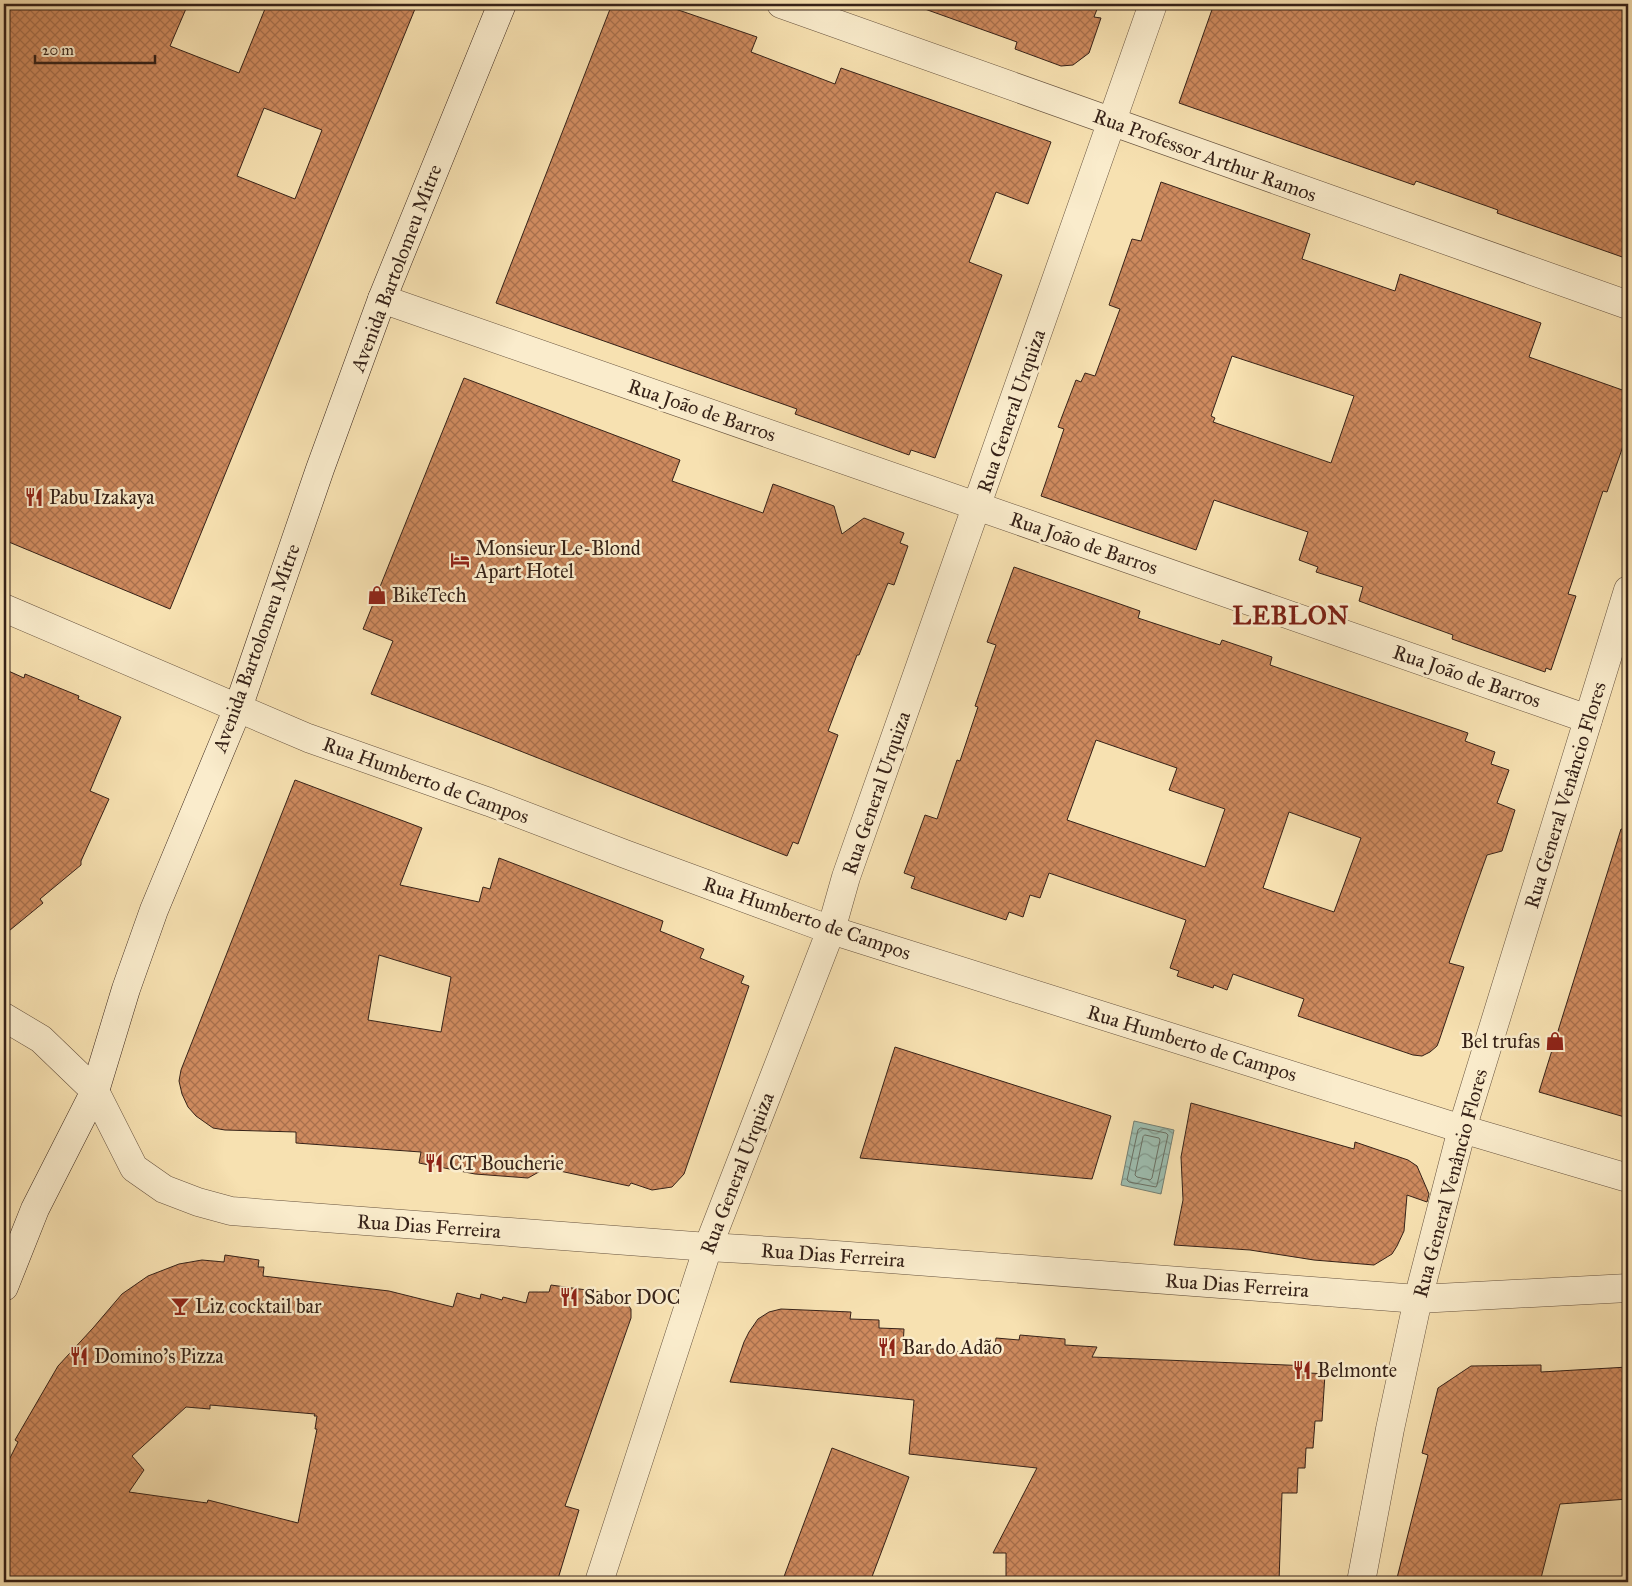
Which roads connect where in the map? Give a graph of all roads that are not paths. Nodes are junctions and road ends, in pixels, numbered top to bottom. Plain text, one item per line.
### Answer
1 (502, 4) edge
2 (782, 4) edge
3 (1153, 4) edge
4 (1112, 121) junction
5 (382, 299) junction
6 (1628, 305) edge
7 (978, 506) junction
8 (1628, 590) edge
9 (4, 608) edge
10 (238, 708) junction
11 (1588, 719) junction
12 (831, 930) junction
13 (4, 1017) edge
14 (96, 1091) junction
15 (1462, 1129) junction
16 (1628, 1178) edge
17 (708, 1247) junction
18 (4, 1288) edge
19 (1628, 1288) edge
20 (1418, 1298) junction
21 (599, 1582) edge
22 (1361, 1582) edge

1 - 5 street, Avenida Bartolomeu Mitre
2 - 4 street, Rua Professor Arthur Ramos
3 - 4 street, Rua General Urquiza
4 - 6 street, Rua Professor Arthur Ramos
4 - 7 street, Rua General Urquiza
5 - 7 street, Rua João de Barros
5 - 10 street, Avenida Bartolomeu Mitre
7 - 11 street, Rua João de Barros
7 - 12 street, Rua General Urquiza
8 - 11 street, Rua General Venâncio Flores
9 - 10 street, Rua Humberto de Campos
10 - 12 street, Rua Humberto de Campos
10 - 14 street, Avenida Bartolomeu Mitre
11 - 15 street, Rua General Venâncio Flores
12 - 15 street, Rua Humberto de Campos
12 - 17 street, Rua General Urquiza
13 - 14 street
14 - 17 street, Rua Dias Ferreira
14 - 18 street, Avenida Bartolomeu Mitre
15 - 16 street, Rua Humberto de Campos
15 - 20 street, Rua General Venâncio Flores
17 - 20 street, Rua Dias Ferreira
17 - 21 street, Rua General Urquiza
19 - 20 street, Rua Dias Ferreira
20 - 22 street, Rua General Venâncio Flores

